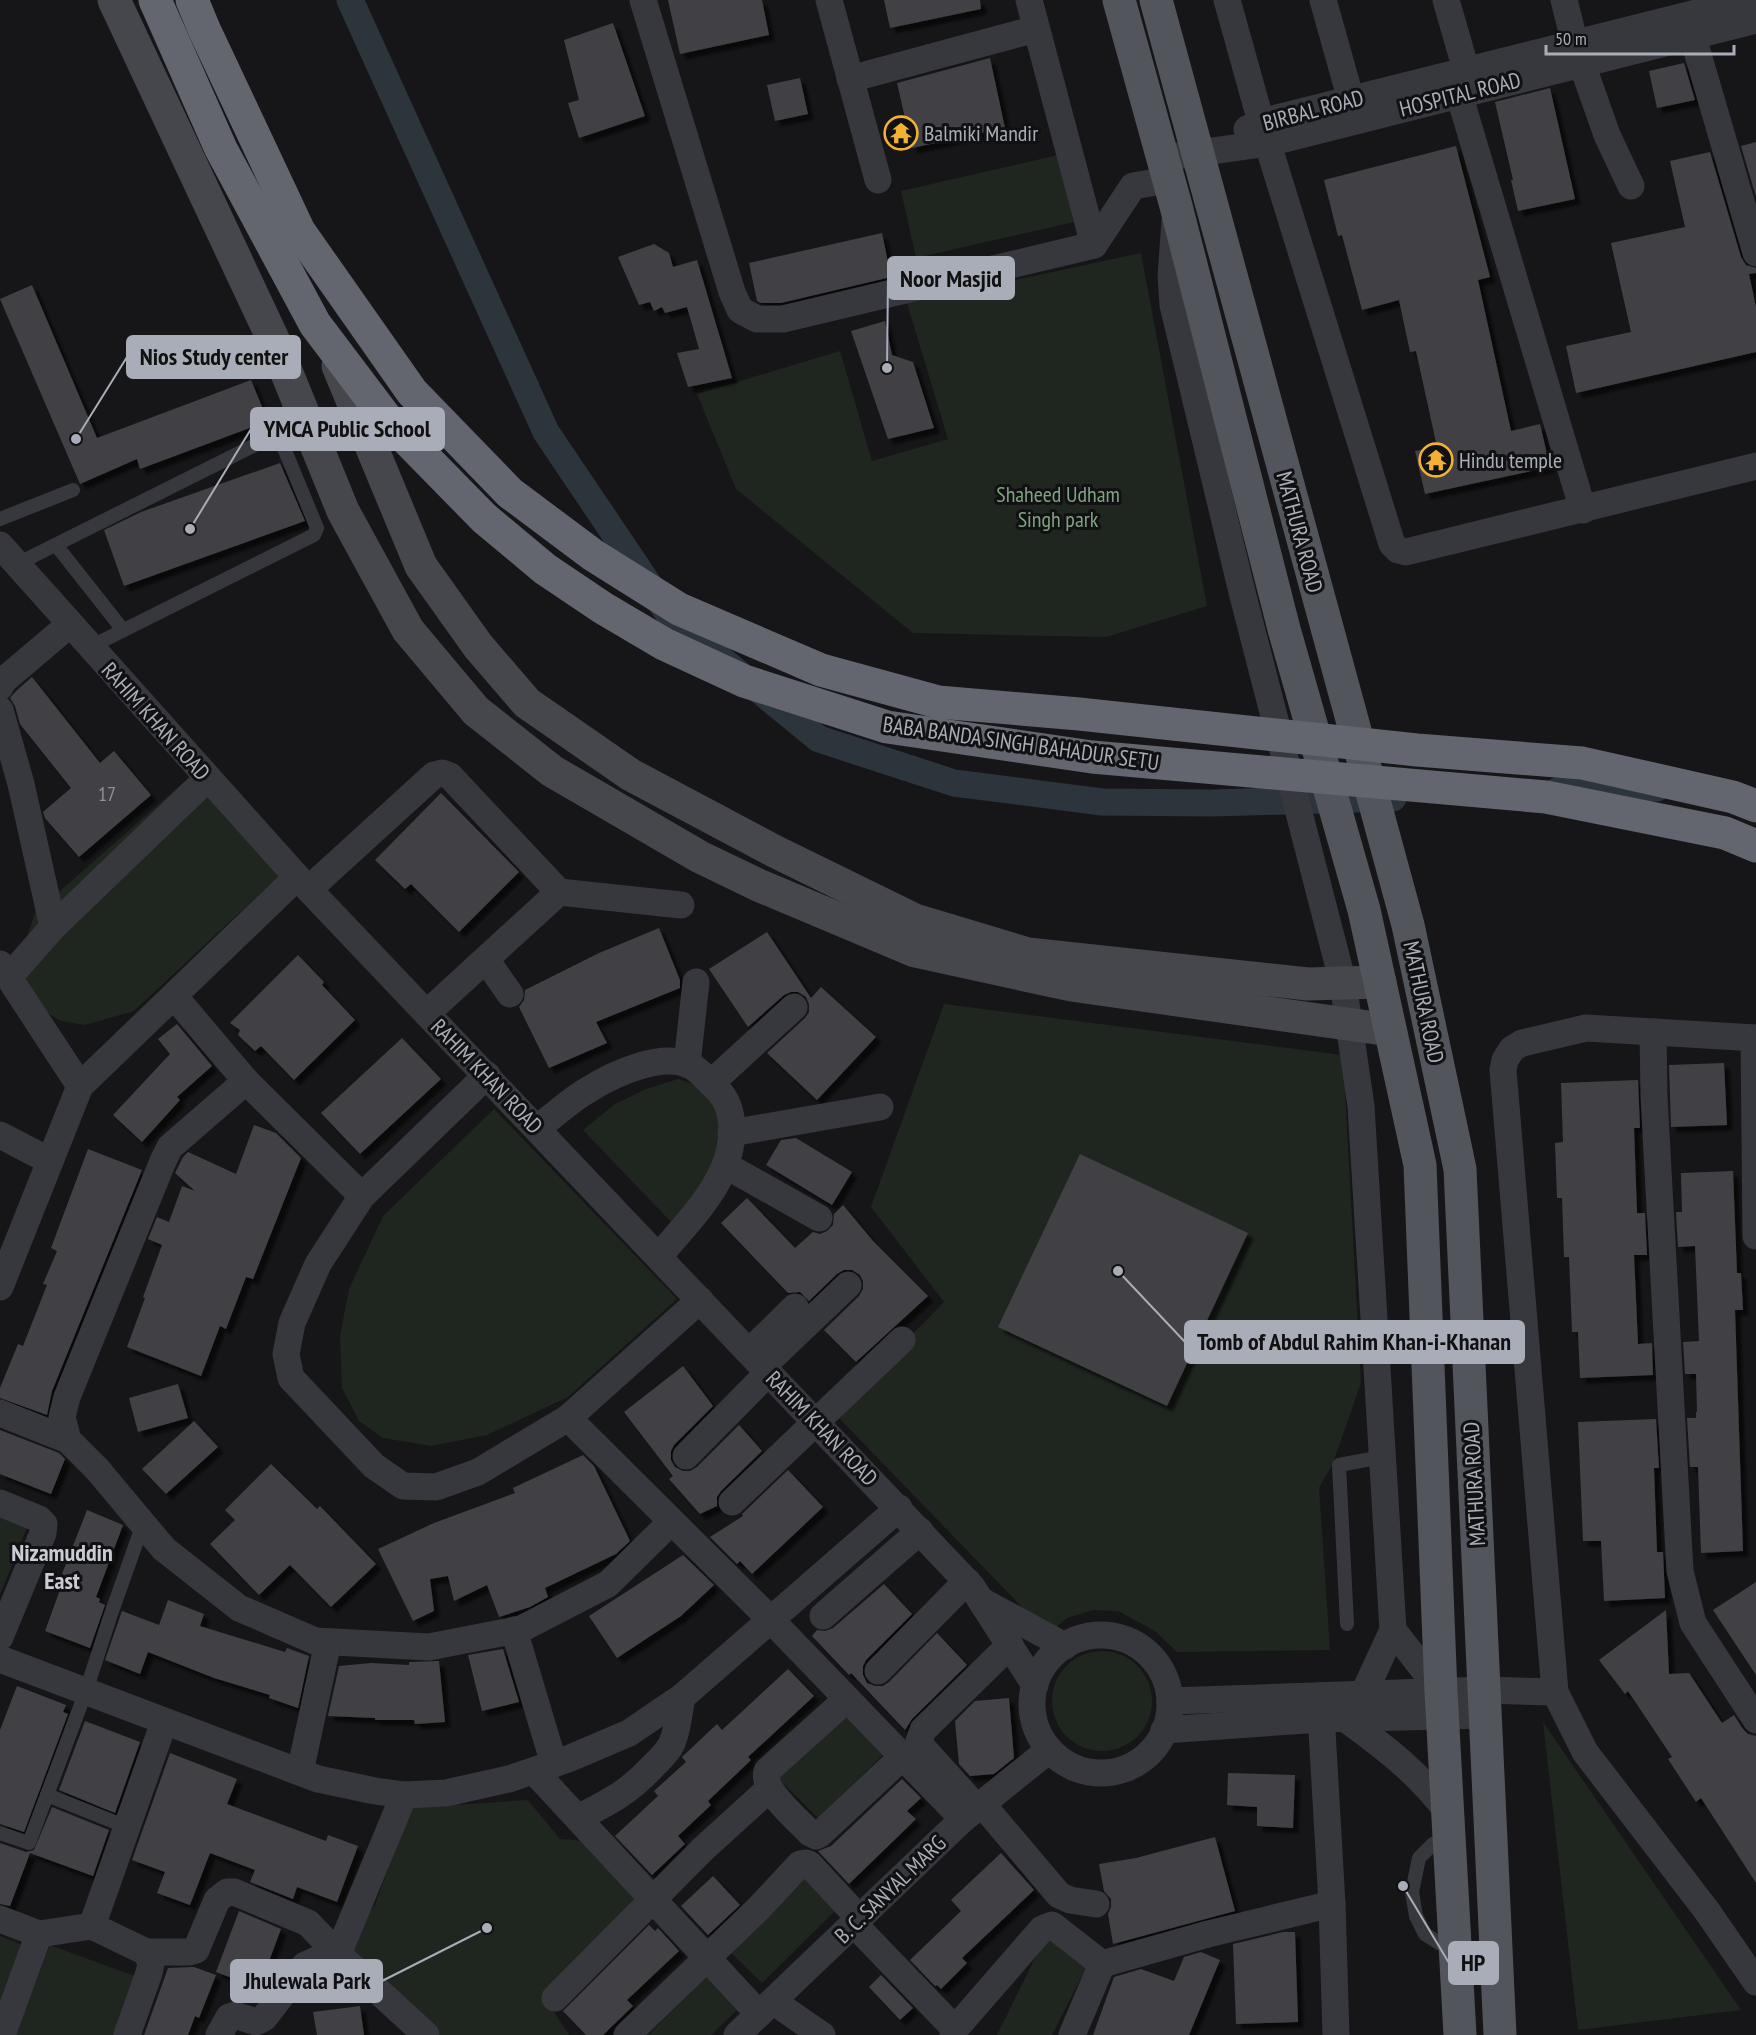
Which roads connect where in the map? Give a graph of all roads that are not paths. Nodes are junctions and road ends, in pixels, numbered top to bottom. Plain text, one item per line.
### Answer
1 (114, 0) edge
2 (155, 0) edge
3 (182, 0) edge
4 (192, 0) edge
5 (643, 0) edge
6 (830, 0) edge
7 (1029, 0) edge
8 (1119, 0) edge
9 (1156, 0) edge
10 (1227, 0) edge
11 (1323, 0) edge
12 (1446, 0) edge
13 (1564, 0) edge
14 (1749, 0) edge
15 (1699, 16) edge
16 (1756, 20) edge
17 (1036, 29) junction
18 (1579, 54) junction
19 (850, 79) junction
20 (1466, 85) junction
21 (1351, 100) junction
22 (1265, 132) junction
23 (1197, 153) junction
24 (878, 180) dead end
25 (1168, 181) junction
26 (1631, 186) dead end
27 (1094, 245) junction
28 (1756, 252) edge
29 (1756, 466) edge
30 (73, 490) dead end
31 (1583, 510) junction
32 (0, 519) edge
33 (56, 545) junction
34 (8, 555) edge
35 (69, 625) junction
36 (123, 630) junction
37 (90, 647) junction
38 (0, 687) edge
39 (0, 710) edge
40 (208, 778) junction
41 (10, 781) edge
42 (1756, 806) edge
43 (1756, 846) edge
44 (303, 883) junction
45 (560, 892) junction
46 (681, 905) dead end
47 (53, 927) junction
48 (486, 960) junction
49 (5, 971) edge
50 (696, 982) dead end
51 (1380, 982) junction
52 (1343, 983) junction
53 (510, 993) dead end
54 (174, 996) junction
55 (794, 1006) dead end
56 (427, 1013) junction
57 (1348, 1024) junction
58 (1390, 1030) junction
59 (1653, 1032) junction
60 (1755, 1038) edge
61 (687, 1064) junction
62 (487, 1075) junction
63 (246, 1081) junction
64 (711, 1083) junction
65 (80, 1086) junction
66 (880, 1107) dead end
67 (537, 1128) junction
68 (731, 1133) junction
69 (0, 1135) edge
70 (1756, 1143) edge
71 (50, 1161) junction
72 (723, 1170) junction
73 (362, 1196) junction
74 (810, 1220) dead end
75 (1756, 1236) edge
76 (659, 1256) junction
77 (848, 1286) dead end
78 (0, 1287) edge
79 (700, 1300) junction
80 (795, 1307) dead end
81 (902, 1340) dead end
82 (761, 1363) junction
83 (0, 1413) edge
84 (568, 1418) junction
85 (816, 1421) junction
86 (68, 1440) junction
87 (686, 1456) dead end
88 (1382, 1457) junction
89 (732, 1502) dead end
90 (0, 1503) edge
91 (899, 1508) junction
92 (671, 1522) junction
93 (144, 1523) junction
94 (920, 1531) junction
95 (819, 1578) junction
96 (974, 1591) junction
97 (771, 1620) junction
98 (1347, 1624) dead end
99 (514, 1630) junction
100 (1393, 1630) junction
101 (0, 1636) edge
102 (328, 1642) junction
103 (1010, 1645) junction
104 (1065, 1646) junction
105 (0, 1659) edge
106 (878, 1671) dead end
107 (1035, 1684) junction
108 (86, 1691) junction
109 (1555, 1692) junction
110 (1363, 1695) junction
111 (682, 1697) junction
112 (847, 1699) junction
113 (1170, 1701) junction
114 (1484, 1702) junction
115 (1442, 1703) junction
116 (1329, 1711) junction
117 (1756, 1720) edge
118 (164, 1722) junction
119 (1164, 1730) junction
120 (1049, 1750) junction
121 (902, 1756) junction
122 (544, 1768) junction
123 (300, 1772) junction
124 (769, 1789) junction
125 (47, 1795) junction
126 (404, 1795) junction
127 (974, 1811) junction
128 (578, 1818) junction
129 (1449, 1826) junction
130 (127, 1827) junction
131 (0, 1833) edge
132 (652, 1899) junction
133 (1096, 1904) dead end
134 (1332, 1904) junction
135 (0, 1919) edge
136 (856, 1920) junction
137 (92, 1926) junction
138 (39, 1934) junction
139 (146, 1952) junction
140 (338, 1954) junction
141 (707, 1958) junction
142 (1102, 1964) junction
143 (1756, 1982) edge
144 (555, 1998) dead end
145 (757, 2021) edge
146 (954, 2032) edge
147 (2, 2035) edge
148 (127, 2035) edge
149 (219, 2035) edge
150 (426, 2035) edge
151 (627, 2035) edge
152 (822, 2035) edge
153 (1072, 2035) edge
154 (1336, 2035) edge
155 (1460, 2035) edge
156 (1500, 2035) edge

1 - 57 street
2 - 43 highway, BABA BANDA SINGH BAHADUR SETU, bridge
3 - 52 street
4 - 42 highway, BABA BANDA SINGH BAHADUR SETU, bridge
5 - 27 street
6 - 19 street
7 - 17 street
8 - 25 main road, MATHURA ROAD
9 - 23 main road, MATHURA ROAD
10 - 22 street
11 - 21 street
12 - 20 street
13 - 18 street
14 - 15 street
15 - 16 street, HOSPITAL ROAD
15 - 18 street, HOSPITAL ROAD
15 - 28 street
17 - 19 street
17 - 27 street
18 - 20 street, HOSPITAL ROAD
18 - 26 street
19 - 24 street
20 - 21 street, BIRBAL ROAD
20 - 22 street, HOSPITAL ROAD
20 - 31 street
21 - 22 street, BIRBAL ROAD
22 - 23 street, HOSPITAL ROAD
22 - 31 street
23 - 25 street, HOSPITAL ROAD
23 - 114 main road, MATHURA ROAD, bridge
25 - 27 street, HOSPITAL ROAD
25 - 51 main road, MATHURA ROAD, bridge
25 - 52 street, bridge
29 - 31 street
30 - 32 lane
33 - 34 lane
33 - 36 lane
33 - 36 lane
34 - 35 street, RAHIM KHAN ROAD
35 - 37 street, RAHIM KHAN ROAD
35 - 38 street
36 - 37 lane
37 - 40 street, RAHIM KHAN ROAD
39 - 41 street
40 - 44 street, RAHIM KHAN ROAD
40 - 47 street
41 - 47 street
44 - 45 street
44 - 54 street
44 - 56 street, RAHIM KHAN ROAD
45 - 46 street
45 - 48 street
47 - 49 street
48 - 53 street
48 - 56 street
49 - 65 street
50 - 61 street
51 - 52 street
51 - 58 main road, MATHURA ROAD
52 - 57 street
54 - 63 street
54 - 65 street
55 - 64 street
56 - 62 street, RAHIM KHAN ROAD
57 - 58 street
57 - 88 street
58 - 115 main road, MATHURA ROAD
59 - 60 street
59 - 109 street
59 - 117 street
60 - 70 street
61 - 64 street
61 - 67 street
62 - 67 street, RAHIM KHAN ROAD
62 - 73 street
63 - 73 street
63 - 86 street
64 - 68 street
65 - 71 street
66 - 68 street
67 - 76 street, RAHIM KHAN ROAD
68 - 72 street
69 - 71 street
70 - 75 street
71 - 78 street
72 - 74 street
72 - 76 street
73 - 84 street
76 - 79 street, RAHIM KHAN ROAD
77 - 82 street
79 - 82 street, RAHIM KHAN ROAD
79 - 84 street
80 - 82 street
81 - 85 street
82 - 85 street, RAHIM KHAN ROAD
82 - 87 street
83 - 86 street
84 - 92 street
85 - 89 street
85 - 91 street, RAHIM KHAN ROAD
86 - 93 street
88 - 98 lane
88 - 100 street
90 - 101 street
91 - 94 street, RAHIM KHAN ROAD
91 - 95 street
92 - 97 street
92 - 99 street
93 - 102 street
93 - 108 lane
94 - 95 street
94 - 96 street, RAHIM KHAN ROAD
95 - 97 street
96 - 103 street, RAHIM KHAN ROAD
96 - 104 street, RAHIM KHAN ROAD
96 - 106 street
97 - 111 street
97 - 112 street
99 - 102 street
99 - 122 street
100 - 110 street
100 - 115 street
102 - 123 street
103 - 107 street, RAHIM KHAN ROAD
103 - 127 street
104 - 107 street
104 - 113 street
105 - 108 street
107 - 120 street
108 - 118 street
108 - 125 lane
109 - 114 street
109 - 143 street
110 - 115 street
110 - 116 street
111 - 122 street
111 - 128 street
112 - 121 street
112 - 124 street
113 - 116 street
113 - 119 street
114 - 115 street
114 - 156 main road, MATHURA ROAD
115 - 116 street
115 - 129 main road, MATHURA ROAD
116 - 119 street
116 - 129 street
116 - 134 street
118 - 123 street
118 - 130 street
119 - 120 street
120 - 127 street, B. C. SANYAL MARG
121 - 124 street
121 - 127 street
122 - 126 street
122 - 128 street
123 - 126 street
124 - 132 street
125 - 130 lane
125 - 131 lane
126 - 140 street
127 - 133 street
127 - 136 street, B. C. SANYAL MARG
128 - 132 street
129 - 155 main road, MATHURA ROAD
130 - 137 street
132 - 141 street
132 - 144 street
134 - 142 street
134 - 154 street
135 - 138 street
136 - 141 street
136 - 145 street, B. C. SANYAL MARG
136 - 146 street
137 - 138 street
137 - 139 street
138 - 147 street
139 - 140 street
139 - 148 street
140 - 149 street
140 - 150 street
141 - 145 street
141 - 151 street
142 - 146 street
142 - 153 street
145 - 152 street

